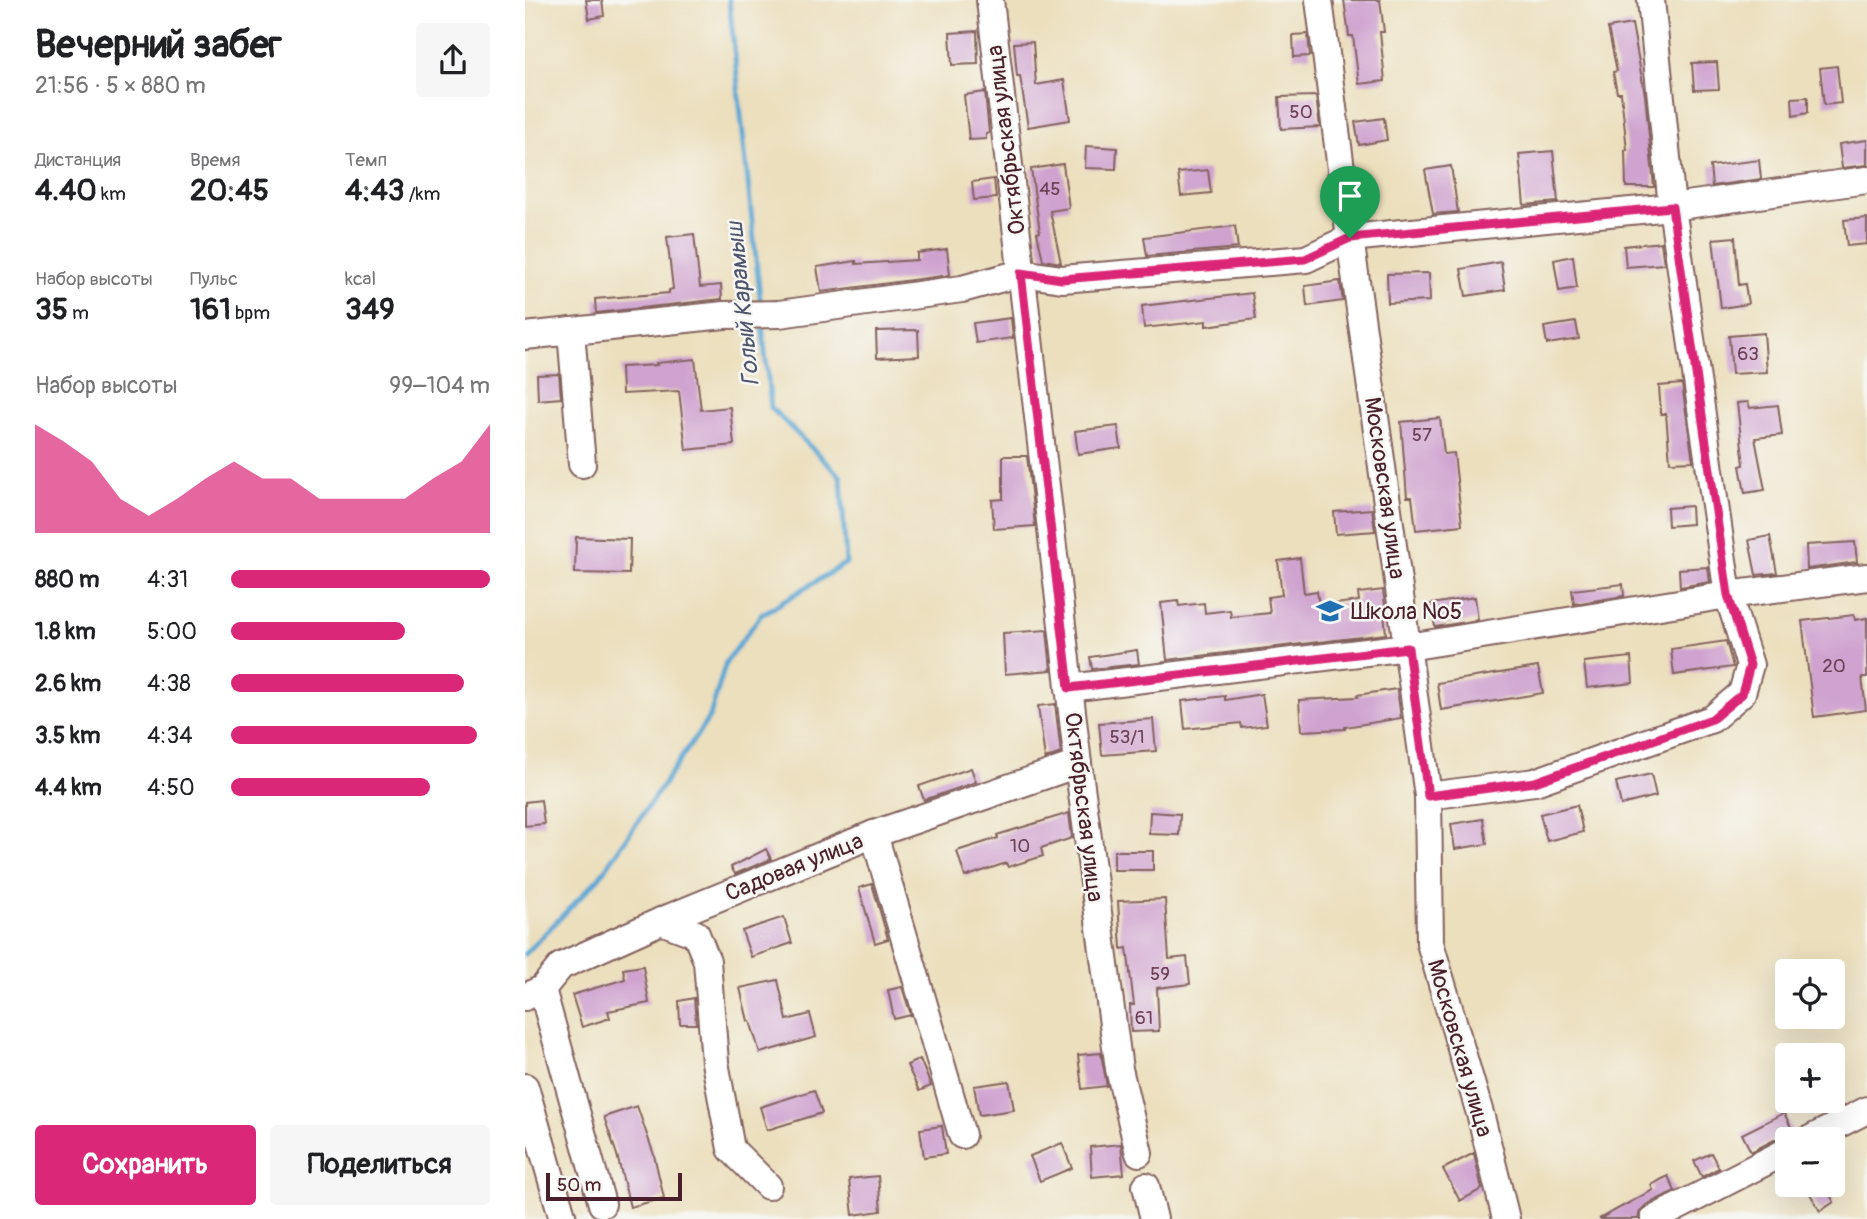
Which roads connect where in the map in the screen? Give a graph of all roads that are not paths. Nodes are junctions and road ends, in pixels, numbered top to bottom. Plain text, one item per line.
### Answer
1 (990, 0) edge
2 (1319, 0) edge
3 (1651, 0) edge
4 (1867, 180) edge
5 (1672, 207) junction
6 (1350, 238) junction
7 (1021, 273) junction
8 (571, 331) junction
9 (525, 336) edge
10 (582, 464) dead end
11 (1867, 577) edge
12 (1728, 595) junction
13 (1408, 648) junction
14 (1069, 688) junction
15 (1078, 764) junction
16 (1428, 796) junction
17 (874, 834) junction
18 (661, 921) junction
19 (533, 993) edge
20 (525, 1087) edge
21 (1867, 1110) edge
22 (1834, 1127) edge
23 (962, 1135) dead end
24 (1139, 1153) dead end
25 (1775, 1157) edge
26 (768, 1186) dead end
27 (1146, 1186) dead end
28 (602, 1205) dead end
29 (563, 1219) edge
30 (1154, 1219) edge
31 (1506, 1219) edge
32 (1654, 1219) edge

1 - 7 street, Октябрьская улица
2 - 6 street, Московская улица
3 - 5 street
4 - 5 street
5 - 6 street
5 - 12 street
6 - 7 street
6 - 13 street, Московская улица
7 - 8 street
7 - 14 street, Октябрьская улица
8 - 9 street
8 - 10 street
11 - 12 street
12 - 13 street
12 - 16 street
13 - 14 street
13 - 16 street, Московская улица
14 - 15 street, Октябрьская улица
15 - 17 street, Садовая улица
15 - 24 street, Октябрьская улица
16 - 31 street, Московская улица
17 - 18 street, Садовая улица
17 - 23 street
18 - 19 street, Садовая улица
18 - 26 street
19 - 28 street
20 - 29 street
21 - 22 street
25 - 32 street
27 - 30 street

